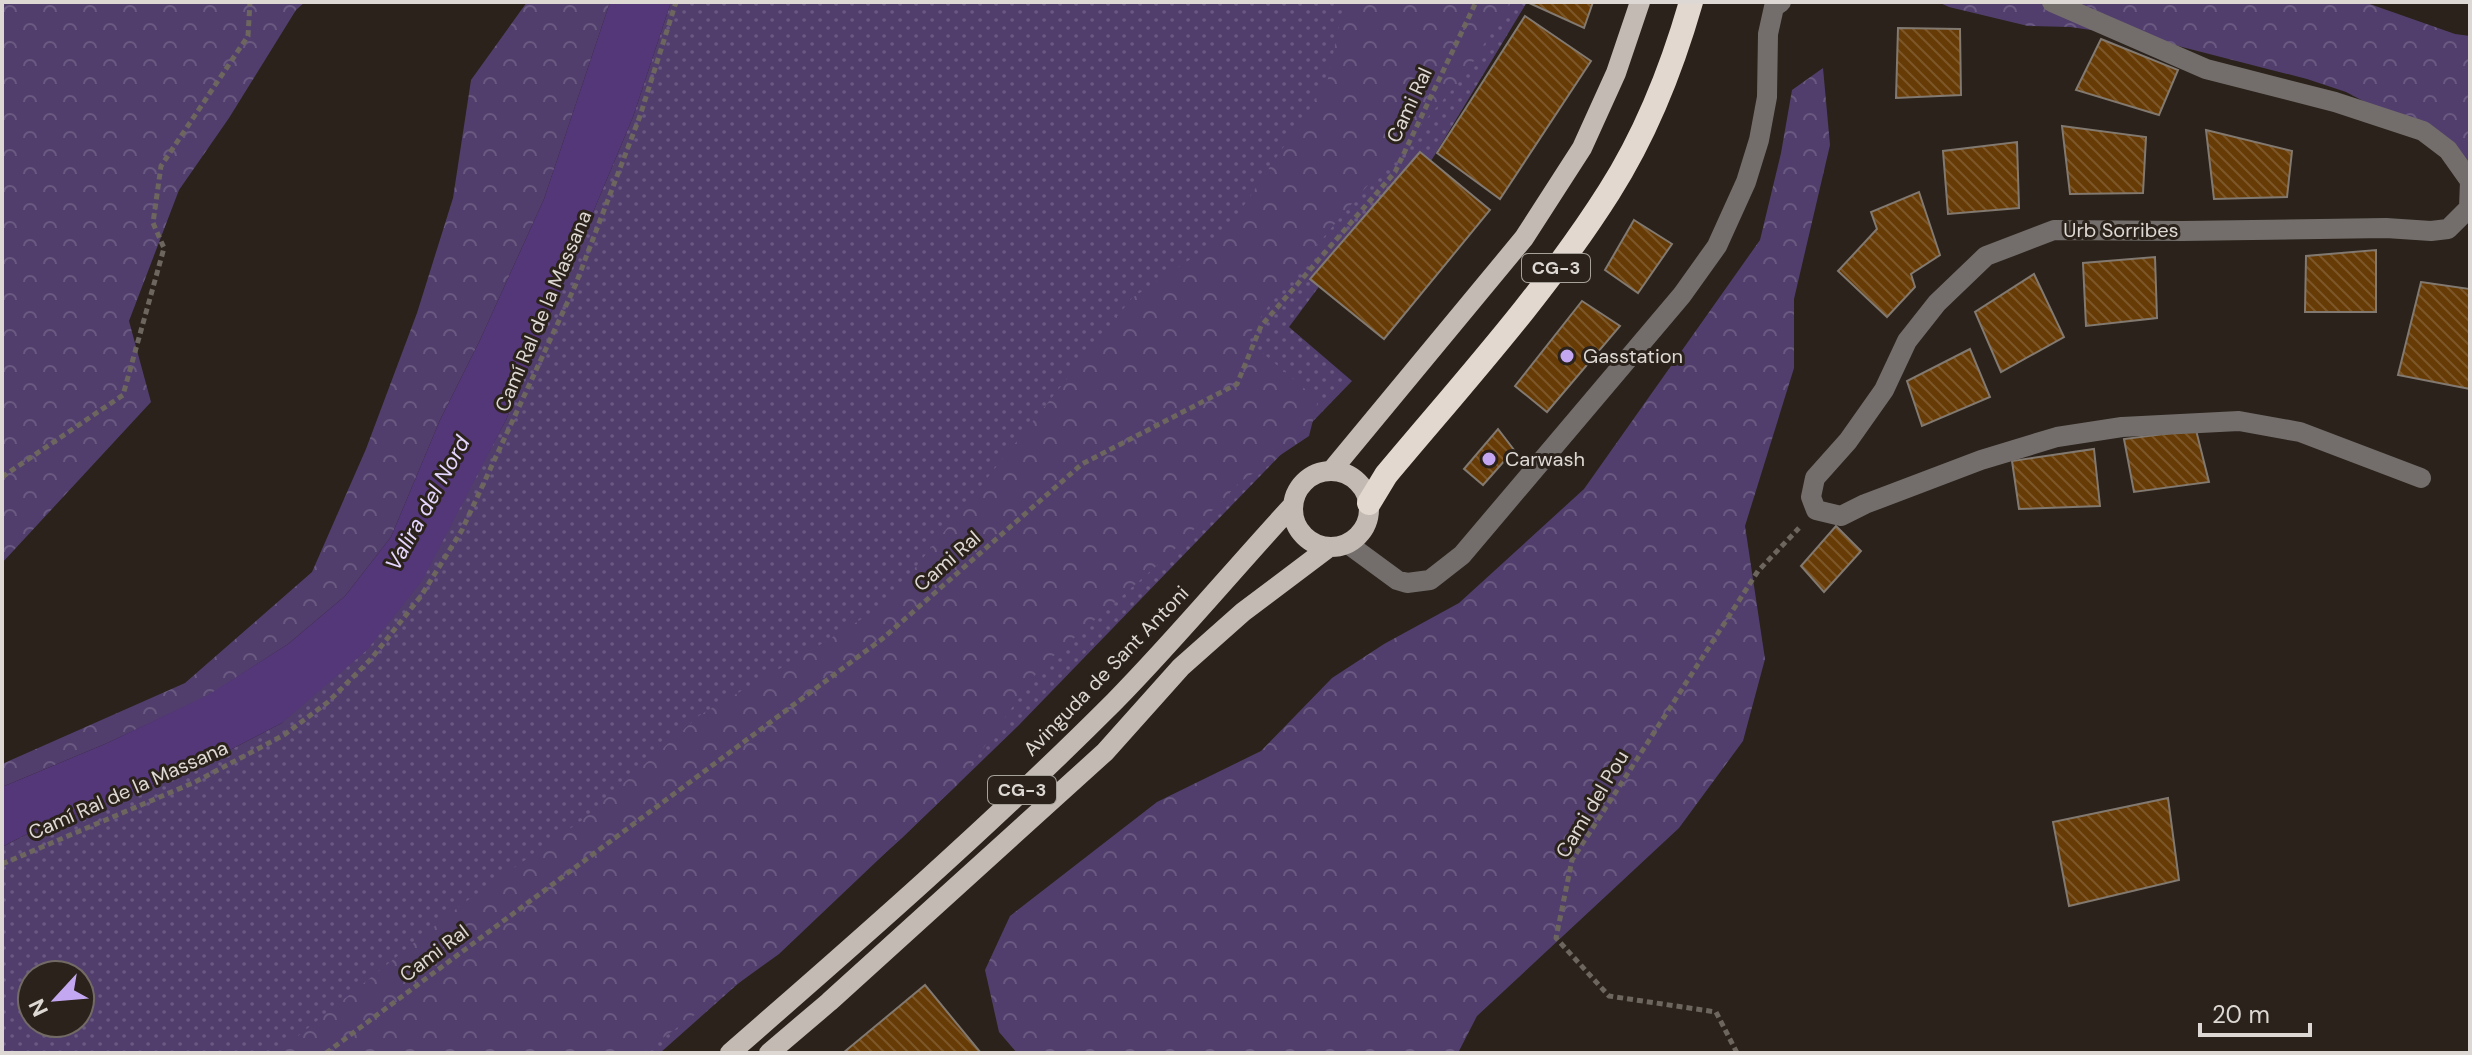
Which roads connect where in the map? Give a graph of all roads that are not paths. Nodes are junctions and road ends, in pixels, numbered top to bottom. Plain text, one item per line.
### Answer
1 (1640, 2) edge
2 (1691, 2) edge
3 (1781, 2) edge
4 (2052, 2) edge
5 (1332, 470) junction
6 (2421, 478) dead end
7 (1369, 503) junction
8 (1293, 505) junction
9 (1338, 546) junction
10 (730, 1053) edge
11 (769, 1053) edge

1 - 5 main road, CG-3
2 - 7 highway, CG-3
3 - 9 street
4 - 6 street, Urb Sorribes
5 - 7 main road
5 - 8 main road, CG-3
7 - 9 main road, CG-3
8 - 9 main road
8 - 10 main road, Avinguda de Sant Antoni / CG-3
9 - 11 main road, CG-3

